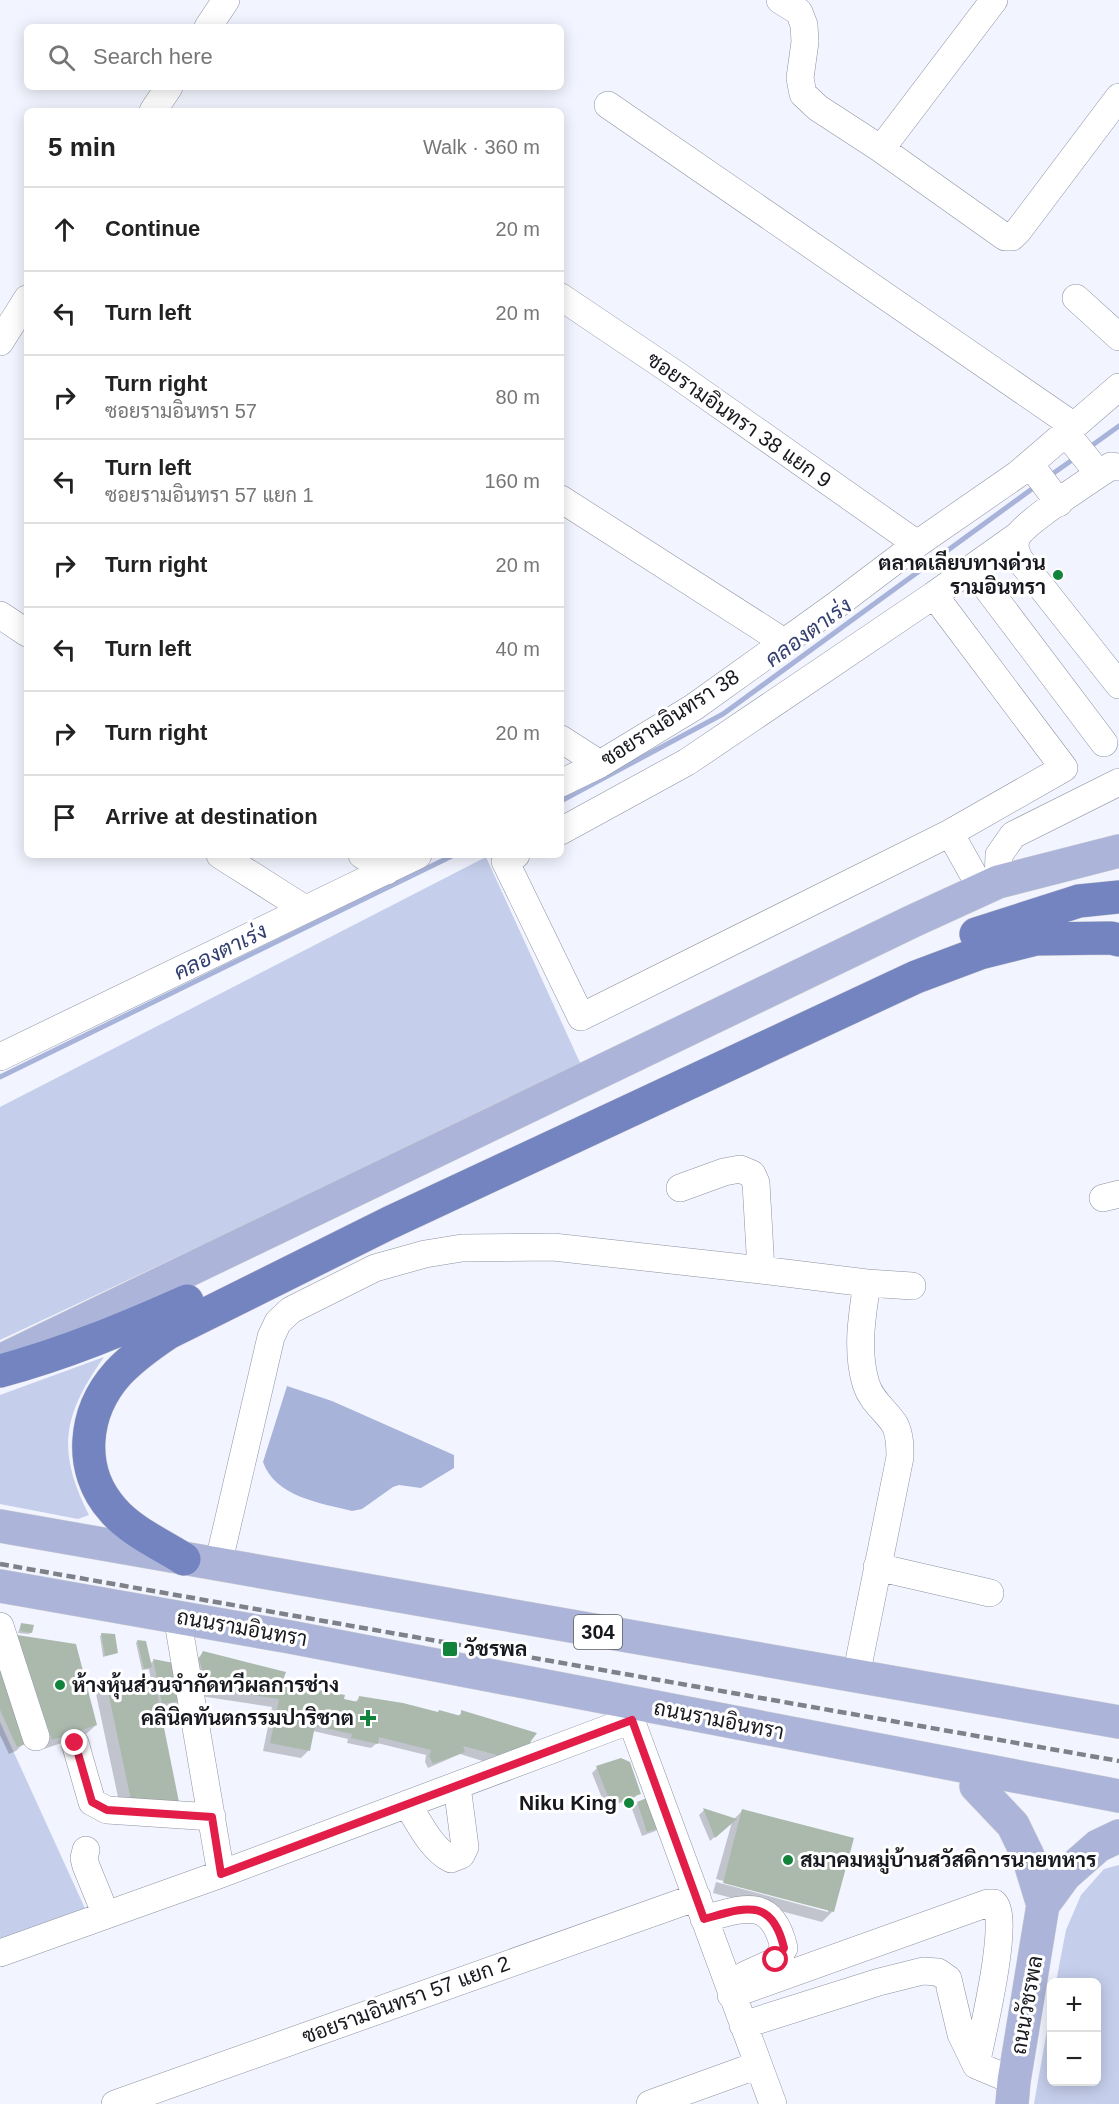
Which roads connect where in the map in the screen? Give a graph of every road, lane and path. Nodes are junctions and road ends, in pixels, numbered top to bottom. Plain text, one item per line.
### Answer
1 (226, 0) edge
2 (780, 0) edge
3 (994, 0) edge
4 (210, 24) edge
5 (167, 90) edge
6 (1119, 97) edge
7 (608, 105) dead end
8 (155, 108) edge
9 (881, 149) junction
10 (1076, 298) dead end
11 (564, 299) edge
12 (24, 304) edge
13 (1119, 337) edge
14 (0, 342) edge
15 (1119, 387) edge
16 (1087, 450) edge
17 (1043, 482) junction
18 (564, 501) edge
19 (1017, 536) junction
20 (917, 544) junction
21 (972, 568) junction
22 (934, 595) junction
23 (0, 615) edge
24 (24, 631) edge
25 (784, 642) junction
26 (1119, 685) edge
27 (564, 741) edge
28 (1104, 743) dead end
29 (600, 764) junction
30 (564, 782) edge
31 (1119, 782) edge
32 (564, 829) edge
33 (950, 833) junction
34 (1119, 851) edge
35 (225, 858) edge
36 (367, 858) edge
37 (412, 858) edge
38 (510, 858) edge
39 (387, 871) junction
40 (990, 886) junction
41 (1119, 897) edge
42 (305, 909) junction
43 (1119, 940) edge
44 (0, 1057) edge
45 (447, 1160) junction
46 (680, 1188) dead end
47 (761, 1269) junction
48 (867, 1283) junction
49 (912, 1286) dead end
50 (0, 1361) edge
51 (0, 1371) edge
52 (0, 1526) edge
53 (184, 1559) junction
54 (218, 1565) junction
55 (877, 1567) junction
56 (0, 1586) edge
57 (990, 1593) dead end
58 (177, 1616) junction
59 (0, 1626) edge
60 (856, 1676) junction
61 (626, 1710) junction
62 (1119, 1713) edge
63 (1087, 1717) junction
64 (1119, 1722) edge
65 (767, 1730) junction
66 (36, 1737) dead end
67 (75, 1743) dead end
68 (457, 1786) junction
69 (976, 1786) junction
70 (1119, 1796) edge
71 (408, 1804) junction
72 (1119, 1816) edge
73 (212, 1817) junction
74 (1119, 1836) edge
75 (86, 1850) dead end
76 (221, 1874) junction
77 (1043, 1905) junction
78 (700, 1908) junction
79 (106, 1915) junction
80 (0, 1953) edge
81 (729, 1988) junction
82 (743, 2025) junction
83 (758, 2065) junction
84 (976, 2065) junction
85 (1013, 2092) edge
86 (115, 2104) edge
87 (650, 2104) edge
88 (773, 2104) edge

1 - 4 street
2 - 9 street
3 - 9 street
5 - 8 street
6 - 9 street
7 - 16 street
10 - 13 street
11 - 20 street, ซอยรามอินทรา 38 แยก 9
12 - 14 street
15 - 16 street, ซอยรามอินทรา 38
16 - 17 street, ซอยรามอินทรา 38
16 - 17 street
17 - 19 street
17 - 20 street, ซอยรามอินทรา 38
18 - 25 street
19 - 21 street
19 - 26 street
20 - 25 street, ซอยรามอินทรา 38
21 - 22 street
21 - 28 street
22 - 32 street
22 - 33 street
23 - 24 street
25 - 29 street, ซอยรามอินทรา 38
27 - 29 street
29 - 30 street, ซอยรามอินทรา 38
31 - 40 street
33 - 38 street
33 - 40 street
34 - 40 main road
35 - 42 street
36 - 39 street
37 - 39 street
39 - 42 street
40 - 45 main road
41 - 45 highway
42 - 44 street
43 - 53 highway
45 - 50 main road
45 - 51 highway
46 - 47 street
47 - 48 street
47 - 54 street
48 - 49 street
48 - 55 street
52 - 53 main road, 304
53 - 54 main road, 304
54 - 60 main road, 304
55 - 57 street
55 - 60 street
56 - 58 main road, ถนนรามอินทรา
58 - 61 main road, ถนนรามอินทรา
58 - 73 street
59 - 66 street
60 - 63 main road, 304
61 - 65 main road, ถนนรามอินทรา
61 - 68 street
61 - 78 street
62 - 63 main road
63 - 64 main road, 304
65 - 69 main road
65 - 70 main road, ถนนรามอินทรา
67 - 73 street
68 - 71 street
68 - 71 street
69 - 72 main road
69 - 77 main road, ถนนวัชรพล
71 - 76 street
73 - 76 street
74 - 77 main road, ถนนวัชรพล
75 - 79 street
76 - 79 street
77 - 85 main road, ถนนวัชรพล
78 - 81 street
78 - 81 street, ซอยรามอินทรา 57 แยก 2
78 - 86 street, ซอยรามอินทรา 57 แยก 2
79 - 80 street
81 - 82 street
81 - 84 street
82 - 83 street
82 - 84 street
83 - 87 street
83 - 88 street
84 - 85 street

